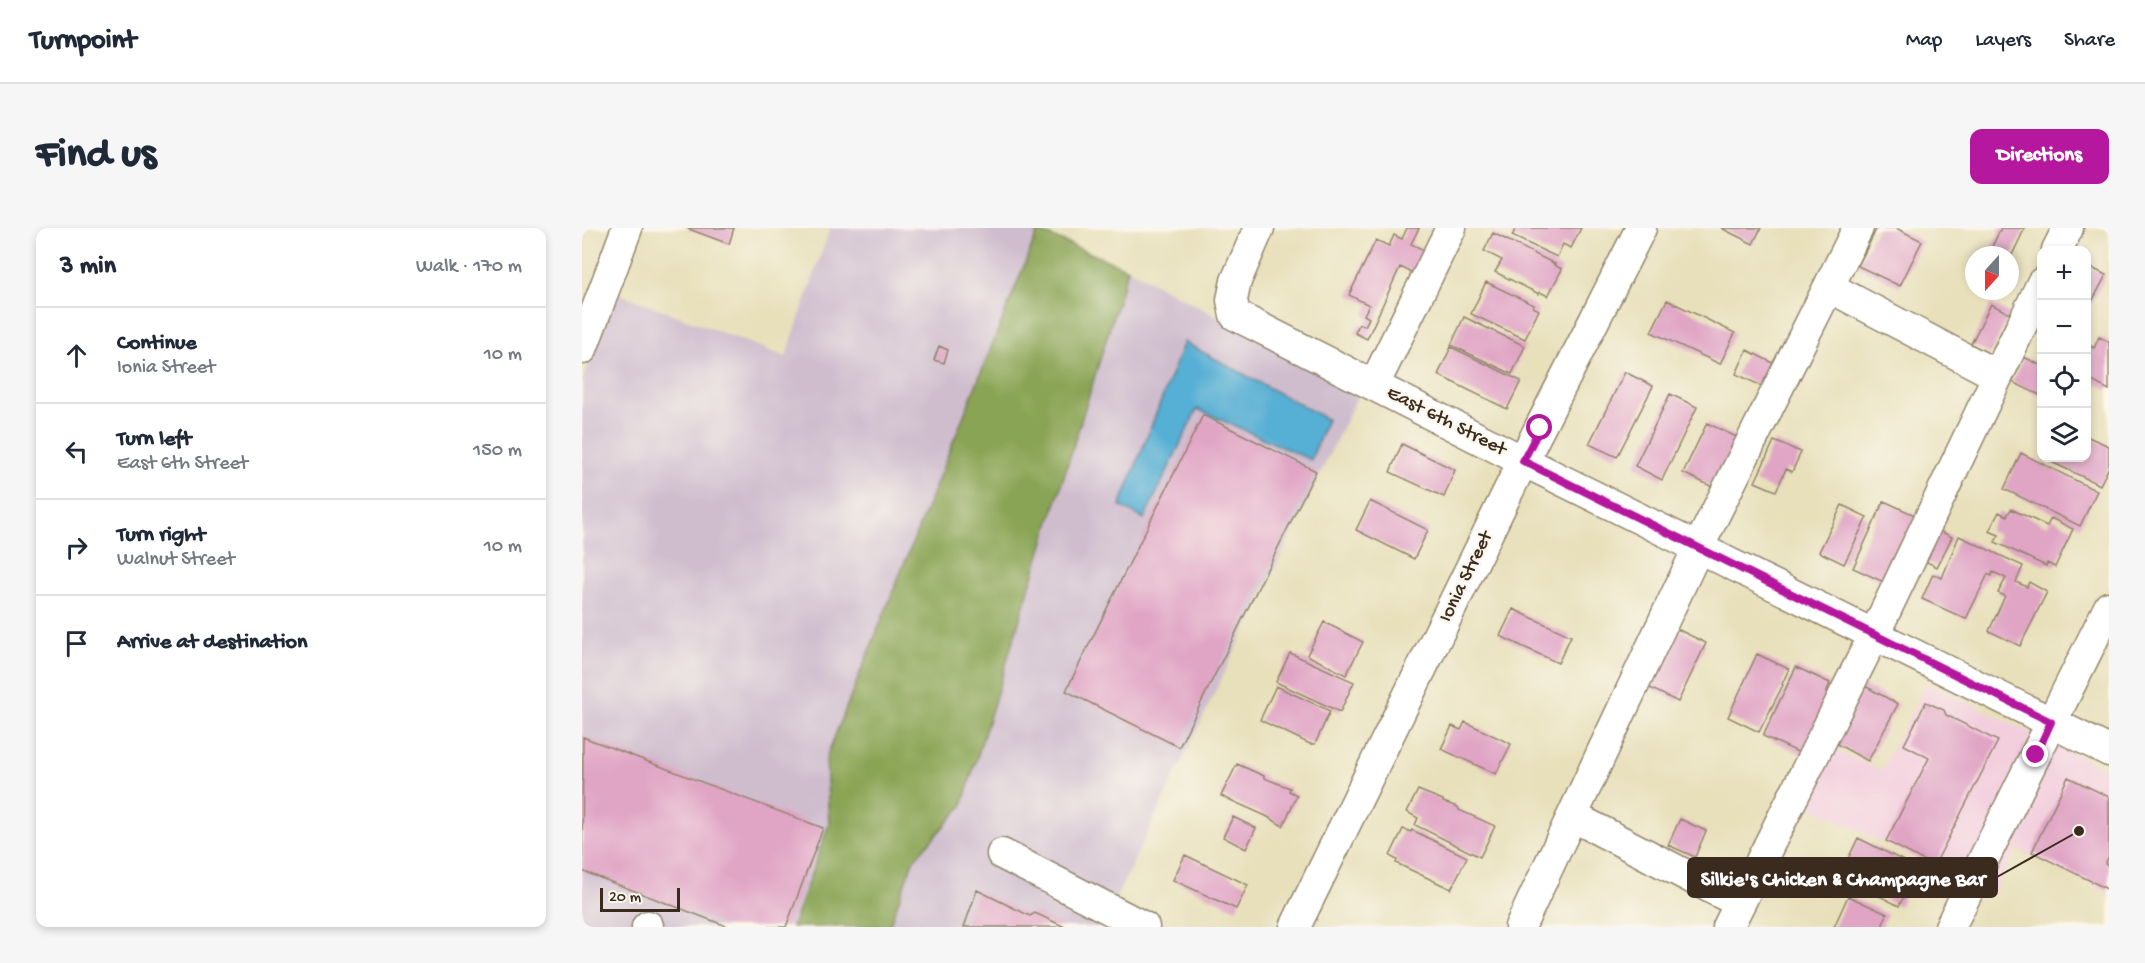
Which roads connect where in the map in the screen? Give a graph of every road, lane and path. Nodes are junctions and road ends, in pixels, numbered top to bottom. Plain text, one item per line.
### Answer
1 (627, 228) edge
2 (1259, 228) edge
3 (1451, 228) edge
4 (1641, 228) edge
5 (1858, 228) edge
6 (2068, 228) edge
7 (2059, 246) edge
8 (1829, 287) junction
9 (2037, 294) edge
10 (582, 349) edge
11 (1998, 376) junction
12 (1374, 385) junction
13 (1523, 461) junction
14 (1698, 548) junction
15 (2109, 607) edge
16 (1874, 635) junction
17 (2051, 722) junction
18 (2109, 751) edge
19 (1572, 816) junction
20 (1002, 854) dead end
21 (1734, 915) edge
22 (1104, 918) edge
23 (1144, 927) edge
24 (1295, 927) edge
25 (1520, 927) edge
26 (1950, 927) edge

1 - 10 street
2 - 12 street, East 6th Street
3 - 12 street
4 - 13 street, Ionia Street
5 - 8 street
6 - 7 street
8 - 11 street
8 - 14 street
9 - 11 street
11 - 16 street
12 - 13 street, East 6th Street
13 - 14 street, East 6th Street
13 - 24 street, Ionia Street
14 - 16 street, East 6th Street
14 - 19 street
15 - 17 street
16 - 17 street, East 6th Street
16 - 21 street
17 - 18 street, East 6th Street
17 - 26 street
19 - 21 street
19 - 25 street
20 - 22 street
22 - 23 street

